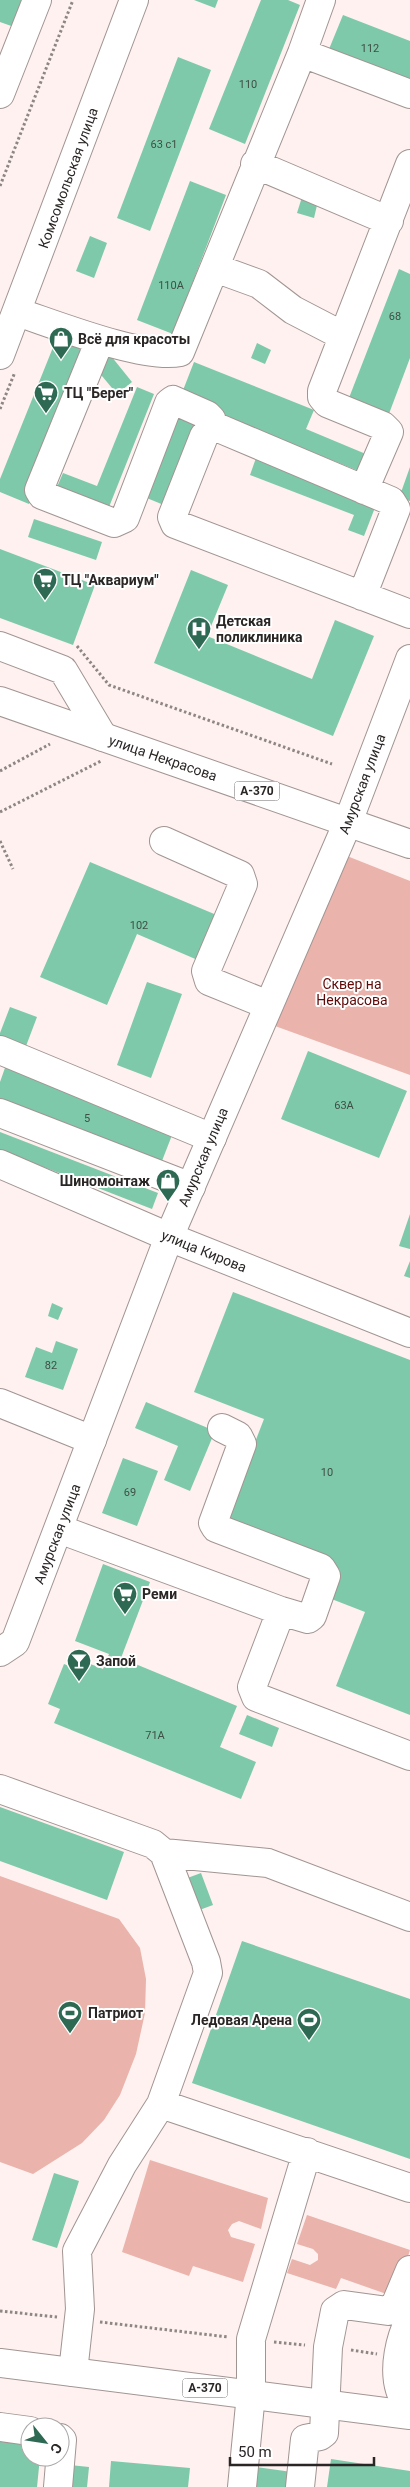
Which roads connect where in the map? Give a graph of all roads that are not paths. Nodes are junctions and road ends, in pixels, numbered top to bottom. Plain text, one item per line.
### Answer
1 (37, 0) edge
2 (134, 0) edge
3 (321, 0) edge
4 (302, 53) junction
5 (0, 94) edge
6 (410, 94) edge
7 (255, 164) junction
8 (410, 164) edge
9 (389, 221) junction
10 (215, 268) junction
11 (17, 312) junction
12 (343, 336) junction
13 (100, 340) junction
14 (1, 349) edge
15 (204, 436) dead end
16 (364, 490) junction
17 (362, 596) junction
18 (410, 614) edge
19 (0, 646) edge
20 (409, 662) edge
21 (0, 701) edge
22 (106, 747) junction
23 (348, 822) junction
24 (164, 841) dead end
25 (410, 844) edge
26 (268, 1005) junction
27 (0, 1050) edge
28 (0, 1113) edge
29 (212, 1138) junction
30 (0, 1164) edge
31 (191, 1187) junction
32 (169, 1237) junction
33 (410, 1333) edge
34 (0, 1403) edge
35 (222, 1428) dead end
36 (92, 1440) junction
37 (59, 1529) junction
38 (281, 1611) junction
39 (0, 1652) edge
40 (410, 1756) edge
41 (0, 1789) edge
42 (164, 1853) junction
43 (410, 1917) edge
44 (161, 2104) junction
45 (307, 2152) junction
46 (410, 2188) edge
47 (410, 2270) edge
48 (410, 2319) edge
49 (0, 2362) edge
50 (73, 2372) junction
51 (251, 2394) junction
52 (325, 2403) junction
53 (410, 2413) edge
54 (0, 2427) edge
55 (20, 2430) edge
56 (60, 2467) edge
57 (58, 2487) edge
58 (242, 2487) edge
59 (300, 2487) edge

1 - 5 main road
2 - 11 main road, Комсомольская улица
3 - 4 main road
4 - 6 main road
4 - 7 main road
7 - 9 main road
7 - 10 main road
8 - 9 main road
9 - 12 main road
10 - 12 main road
10 - 13 main road
11 - 13 main road
11 - 14 main road, Комсомольская улица
12 - 16 main road
13 - 16 main road
15 - 17 main road
16 - 17 main road
17 - 18 main road
19 - 22 main road
20 - 23 main road, Амурская улица
21 - 22 main road, улица Некрасова / А-370
22 - 23 main road, улица Некрасова / А-370
23 - 25 main road, улица Некрасова / А-370
23 - 26 main road, Амурская улица
24 - 26 main road
26 - 29 main road, Амурская улица
27 - 29 main road
28 - 31 main road
29 - 31 main road, Амурская улица
30 - 32 main road, улица Кирова
31 - 32 main road, Амурская улица
32 - 33 main road, улица Кирова
32 - 36 main road, Амурская улица
34 - 36 main road
35 - 38 main road
36 - 37 main road, Амурская улица
37 - 38 main road
37 - 39 main road, Амурская улица
38 - 40 main road
41 - 42 main road
42 - 43 main road
42 - 44 main road
44 - 45 main road
44 - 50 main road
45 - 46 main road
45 - 51 main road
47 - 52 main road
48 - 53 main road
49 - 50 main road, А-370
50 - 51 main road, А-370
51 - 52 main road, А-370
51 - 58 main road
52 - 53 main road, А-370
52 - 59 main road
54 - 55 main road
56 - 57 main road

